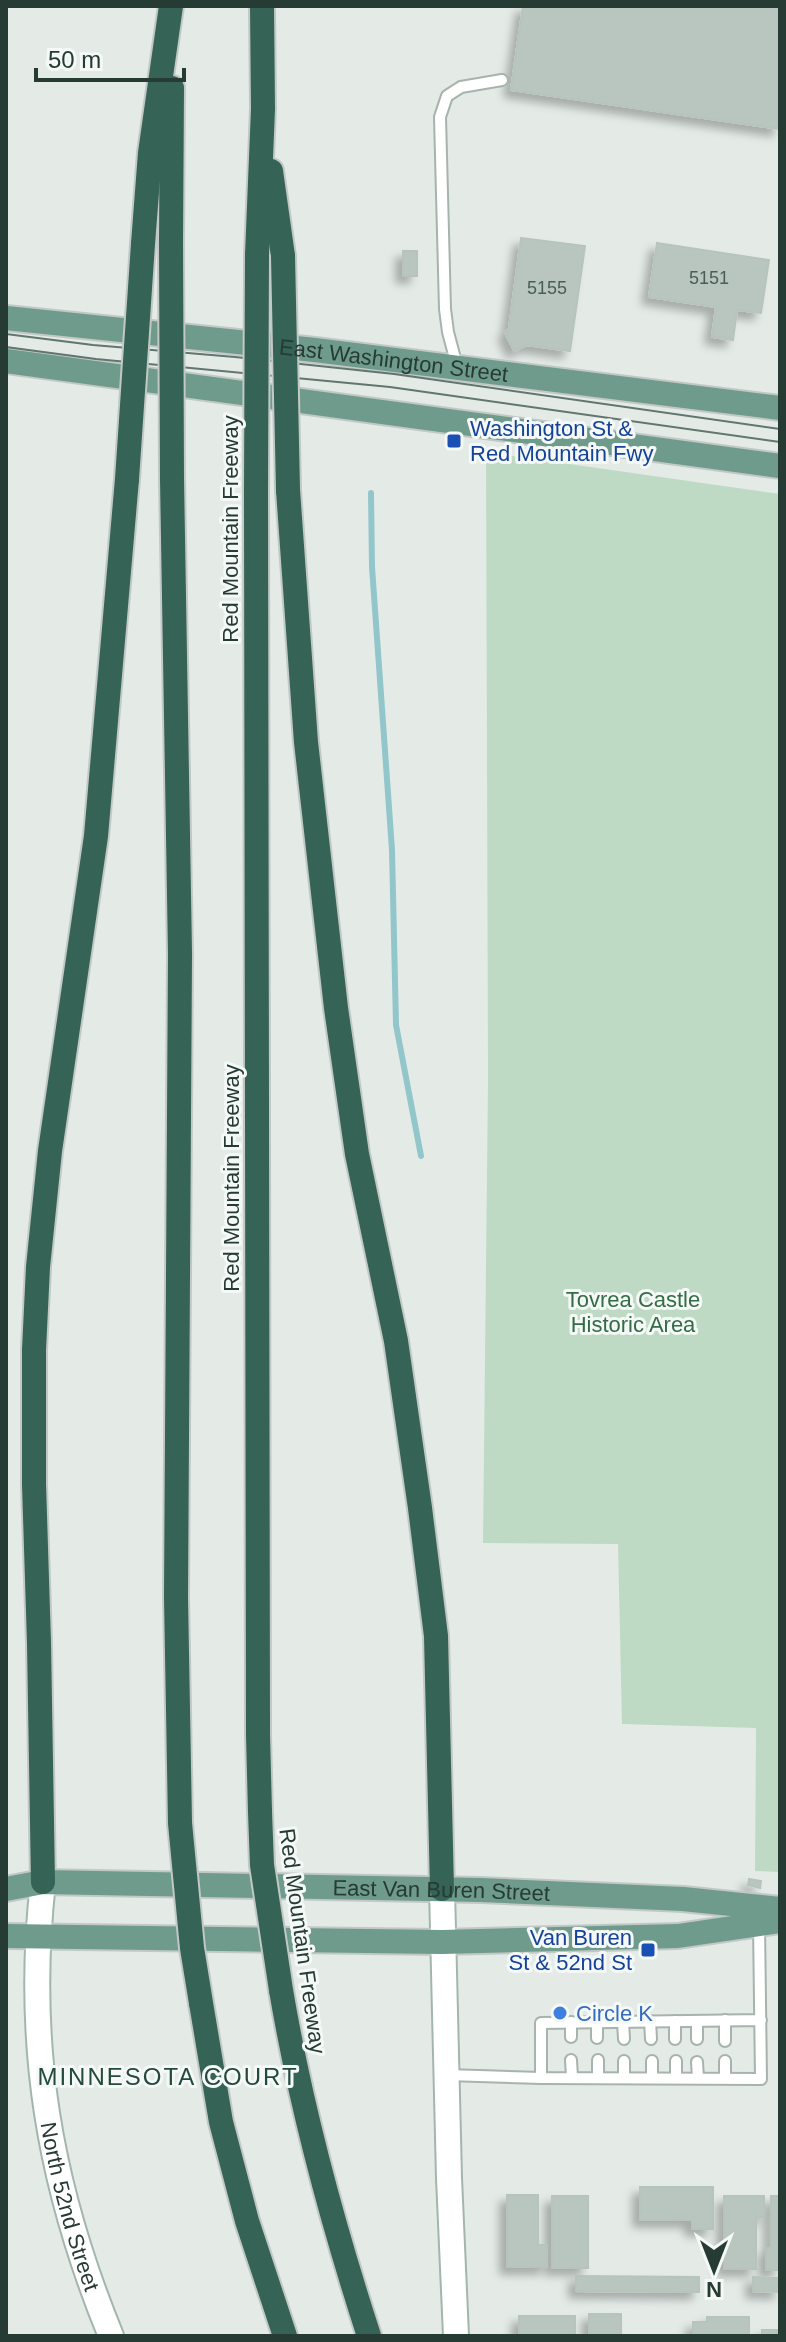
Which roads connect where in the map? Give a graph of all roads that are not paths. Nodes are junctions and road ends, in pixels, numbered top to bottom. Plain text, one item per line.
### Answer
1 (172, 6) edge
2 (262, 6) edge
3 (502, 80) dead end
4 (263, 109) junction
5 (6, 318) edge
6 (6, 361) edge
7 (457, 368) junction
8 (780, 408) edge
9 (780, 466) edge
10 (43, 1882) junction
11 (6, 1889) edge
12 (442, 1889) junction
13 (780, 1909) edge
14 (770, 1923) edge
15 (6, 1936) edge
16 (37, 1937) junction
17 (442, 1942) junction
18 (725, 2020) junction
19 (761, 2020) junction
20 (650, 2021) junction
21 (675, 2021) junction
22 (697, 2021) junction
23 (571, 2022) junction
24 (597, 2022) junction
25 (623, 2022) junction
26 (571, 2037) dead end
27 (597, 2038) dead end
28 (624, 2039) dead end
29 (651, 2039) dead end
30 (675, 2039) dead end
31 (697, 2039) dead end
32 (725, 2041) dead end
33 (571, 2060) dead end
34 (598, 2060) dead end
35 (624, 2061) dead end
36 (652, 2061) dead end
37 (676, 2061) dead end
38 (725, 2061) dead end
39 (697, 2062) dead end
40 (446, 2075) junction
41 (572, 2077) junction
42 (598, 2077) junction
43 (541, 2078) junction
44 (624, 2078) junction
45 (652, 2078) junction
46 (676, 2078) junction
47 (698, 2078) junction
48 (725, 2078) junction
49 (111, 2336) edge
50 (285, 2336) edge
51 (369, 2336) edge
52 (456, 2336) edge

1 - 10 highway, bridge
1 - 50 highway, bridge
2 - 4 highway, Red Mountain Freeway
3 - 7 lane
4 - 12 highway, bridge
4 - 51 highway, Red Mountain Freeway, bridge
5 - 7 main road, East Washington Street
6 - 9 main road
7 - 8 main road, East Washington Street
10 - 11 main road, East Van Buren Street
10 - 12 main road, East Van Buren Street
10 - 16 main road, North 52nd Street
12 - 13 main road, East Van Buren Street
12 - 17 main road
14 - 17 main road, East Van Buren Street
14 - 19 lane
15 - 16 main road, East Van Buren Street
16 - 17 main road, East Van Buren Street
16 - 49 main road, North 52nd Street
17 - 40 main road
18 - 19 lane
18 - 22 lane
18 - 32 lane
19 - 48 lane
20 - 21 lane
20 - 25 lane
20 - 29 lane
21 - 22 lane
21 - 30 lane
22 - 31 lane
23 - 24 lane
23 - 26 lane
23 - 43 lane
24 - 25 lane
24 - 27 lane
25 - 28 lane
33 - 41 lane
34 - 42 lane
35 - 44 lane
36 - 45 lane
37 - 46 lane
38 - 48 lane
39 - 47 lane
40 - 43 lane
40 - 52 main road
41 - 42 lane
41 - 43 lane
42 - 44 lane
44 - 45 lane
45 - 46 lane
46 - 47 lane
47 - 48 lane

